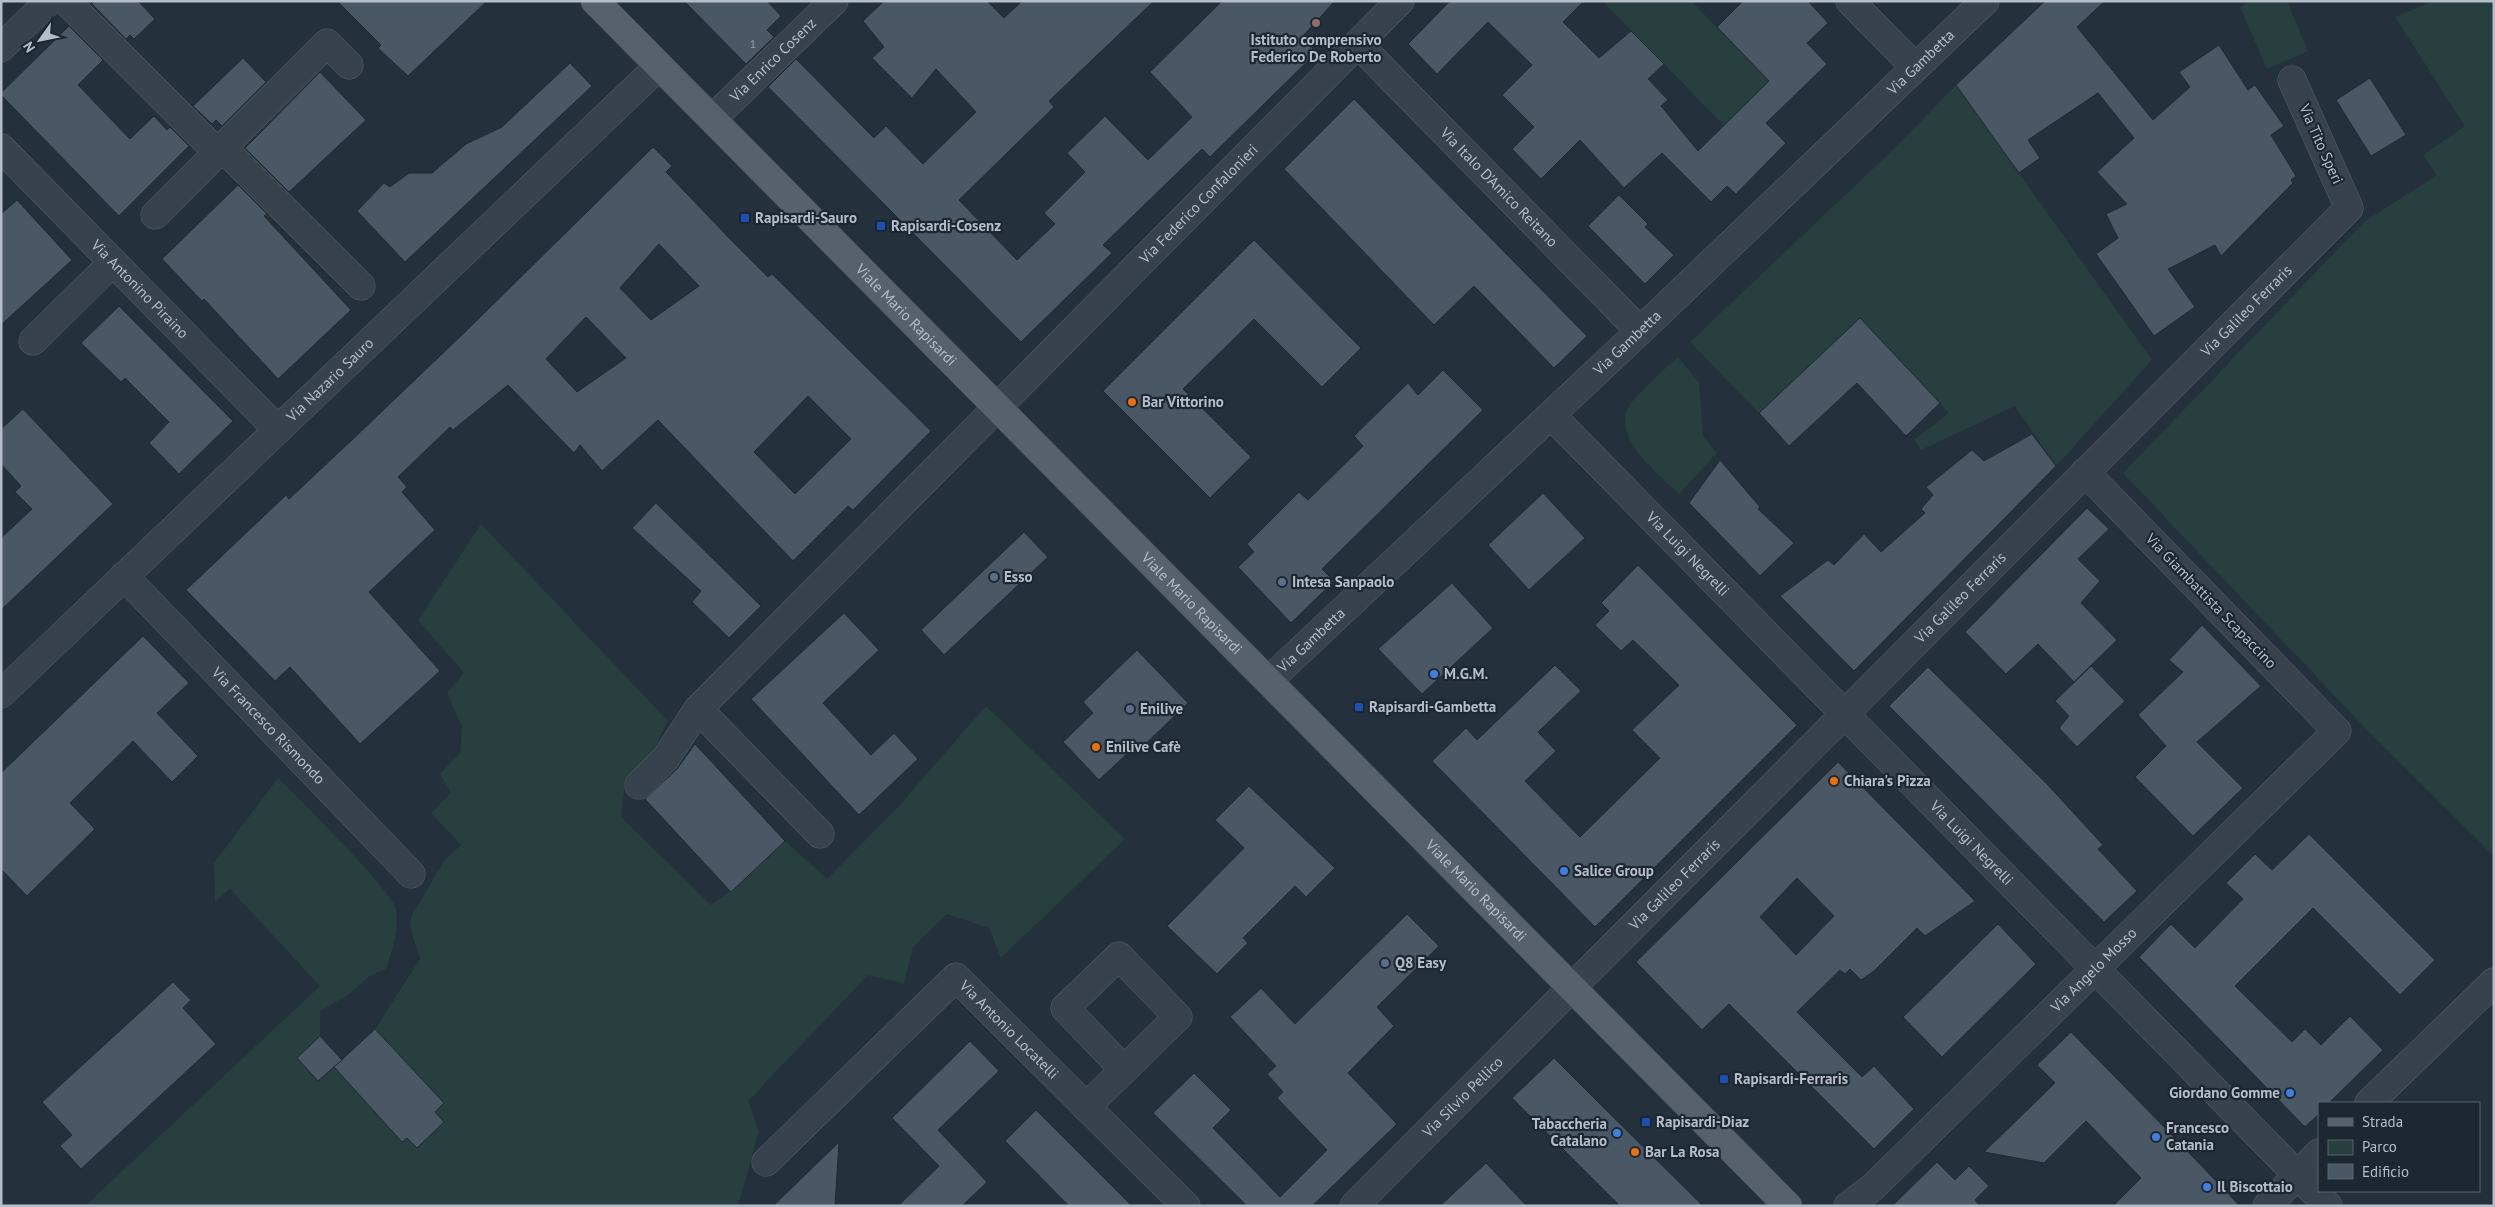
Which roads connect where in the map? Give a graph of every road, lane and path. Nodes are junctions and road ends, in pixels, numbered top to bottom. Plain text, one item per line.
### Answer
1 (49, 1) edge
2 (66, 1) edge
3 (595, 1) edge
4 (834, 1) edge
5 (1400, 1) edge
6 (1850, 1) edge
7 (1985, 1) edge
8 (1358, 44) junction
9 (1, 48) edge
10 (349, 65) dead end
11 (659, 66) junction
12 (1915, 67) junction
13 (2292, 80) dead end
14 (712, 120) junction
15 (1, 148) edge
16 (220, 150) junction
17 (2348, 208) joint
18 (154, 215) dead end
19 (113, 262) junction
20 (362, 286) dead end
21 (1640, 331) junction
22 (33, 341) dead end
23 (997, 407) junction
24 (1551, 415) junction
25 (278, 430) junction
26 (2085, 472) junction
27 (124, 576) junction
28 (1269, 680) junction
29 (1, 694) edge
30 (698, 709) junction
31 (1845, 714) junction
32 (2337, 731) joint
33 (639, 785) dead end
34 (820, 834) dead end
35 (411, 874) dead end
36 (2095, 968) junction
37 (2494, 982) edge
38 (1571, 987) junction
39 (1124, 1070) dead end
40 (2370, 1102) edge
41 (1086, 1106) junction
42 (2318, 1154) edge
43 (766, 1162) dead end
44 (2299, 1176) junction
45 (1186, 1206) edge
46 (1354, 1206) edge
47 (1788, 1206) edge
48 (1848, 1206) edge
49 (2267, 1206) edge
50 (2328, 1206) edge

1 - 9 street
2 - 16 street
3 - 11 main road, Viale Mario Rapisardi
4 - 14 street, Via Enrico Cosenz
5 - 8 street, Via Federico Confalonieri
6 - 12 street
7 - 12 street, Via Gambetta
8 - 21 street, Via Italo D'Amico Reitano
8 - 23 street, Via Federico Confalonieri
10 - 16 street
11 - 14 main road, Viale Mario Rapisardi
11 - 25 street, Via Nazario Sauro
12 - 21 street, Via Gambetta
13 - 17 street, Via Tito Speri
14 - 23 main road, Viale Mario Rapisardi
15 - 19 street, Via Antonino Piraino
16 - 18 street
16 - 20 street
17 - 26 street, Via Galileo Ferraris
19 - 22 street
19 - 25 street, Via Antonino Piraino
21 - 24 street, Via Gambetta
23 - 28 main road, Viale Mario Rapisardi
23 - 30 street, Via Federico Confalonieri
24 - 28 street, Via Gambetta
24 - 31 street, Via Luigi Negrelli
25 - 27 street, Via Nazario Sauro
26 - 31 street, Via Galileo Ferraris
26 - 32 street, Via Giambattista Scapaccino
27 - 29 street, Via Nazario Sauro
27 - 35 street, Via Francesco Rismondo
28 - 38 main road, Viale Mario Rapisardi
30 - 33 street, Via Federico Confalonieri
30 - 34 street
31 - 36 street, Via Luigi Negrelli
31 - 38 street, Via Galileo Ferraris
32 - 36 street, Via Angelo Mosso
36 - 44 street, Via Luigi Negrelli
36 - 48 street, Via Angelo Mosso
37 - 40 street
38 - 46 street, Via Silvio Pellico
38 - 47 main road, Viale Mario Rapisardi
39 - 41 street
41 - 43 street, Via Antonio Locatelli
41 - 45 street, Via Antonio Locatelli
42 - 44 street
44 - 49 street
44 - 50 street, Via Luigi Negrelli

